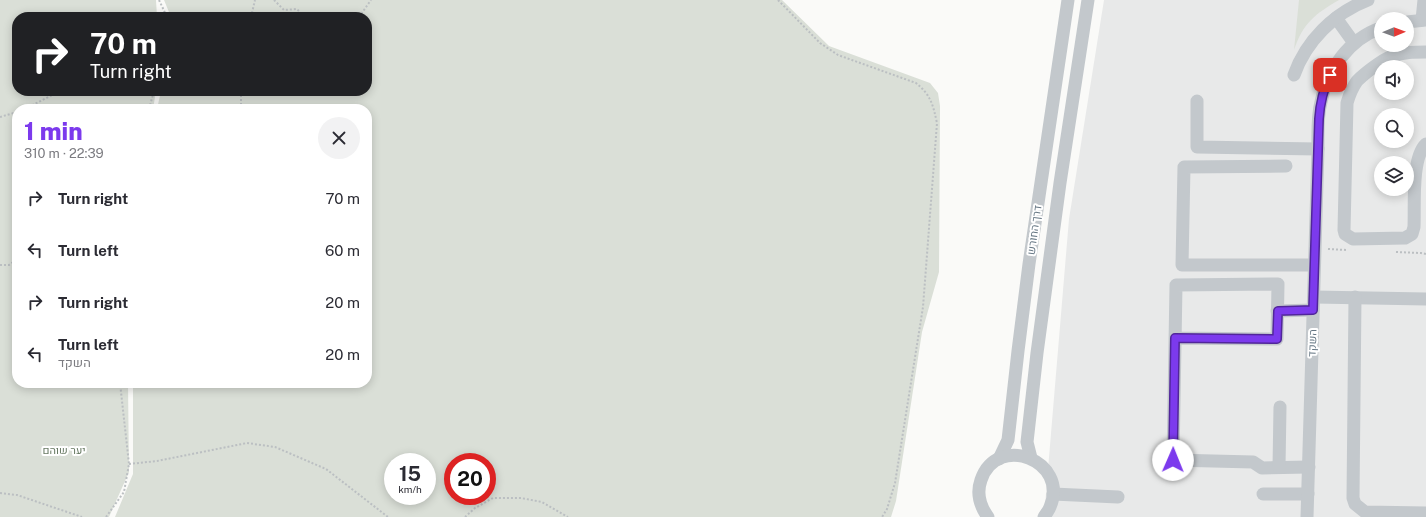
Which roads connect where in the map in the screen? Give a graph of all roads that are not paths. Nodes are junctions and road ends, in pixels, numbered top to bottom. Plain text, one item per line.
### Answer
1 (1068, 0) edge
2 (1088, 0) edge
3 (1368, 0) edge
4 (1424, 0) edge
5 (1336, 18) junction
6 (1424, 20) edge
7 (1414, 21) edge
8 (1374, 32) edge
9 (1354, 43) junction
10 (1426, 52) edge
11 (1294, 75) dead end
12 (1196, 102) dead end
13 (1426, 144) edge
14 (1318, 149) junction
15 (1286, 166) dead end
16 (1314, 264) junction
17 (1314, 297) junction
18 (1425, 297) edge
19 (1355, 298) junction
20 (1313, 310) junction
21 (1278, 311) junction
22 (1175, 338) junction
23 (1280, 407) dead end
24 (999, 458) junction
25 (1031, 458) junction
26 (1279, 467) junction
27 (1309, 467) junction
28 (1053, 494) junction
29 (1262, 494) dead end
30 (1308, 494) junction
31 (1118, 498) dead end
32 (1426, 513) edge
33 (988, 517) edge
34 (1044, 517) edge
35 (1307, 517) edge

1 - 24 street, דרך החורש
2 - 25 street, דרך החורש
3 - 5 street
4 - 6 street
5 - 9 street
5 - 11 street
6 - 7 street
8 - 9 street, השקד
9 - 14 street, השקד
10 - 13 street
12 - 14 street
14 - 16 street, השקד
15 - 16 street
16 - 17 street, השקד
17 - 19 street
17 - 20 street, השקד
18 - 19 street
19 - 32 street
20 - 21 street
20 - 27 street, השקד
21 - 22 street
21 - 22 street
22 - 26 street
23 - 26 street
24 - 25 street
24 - 33 street, דרך החורש
25 - 28 street
26 - 27 street
27 - 30 street, השקד
28 - 31 street
28 - 34 street
29 - 30 street
30 - 35 street, השקד

